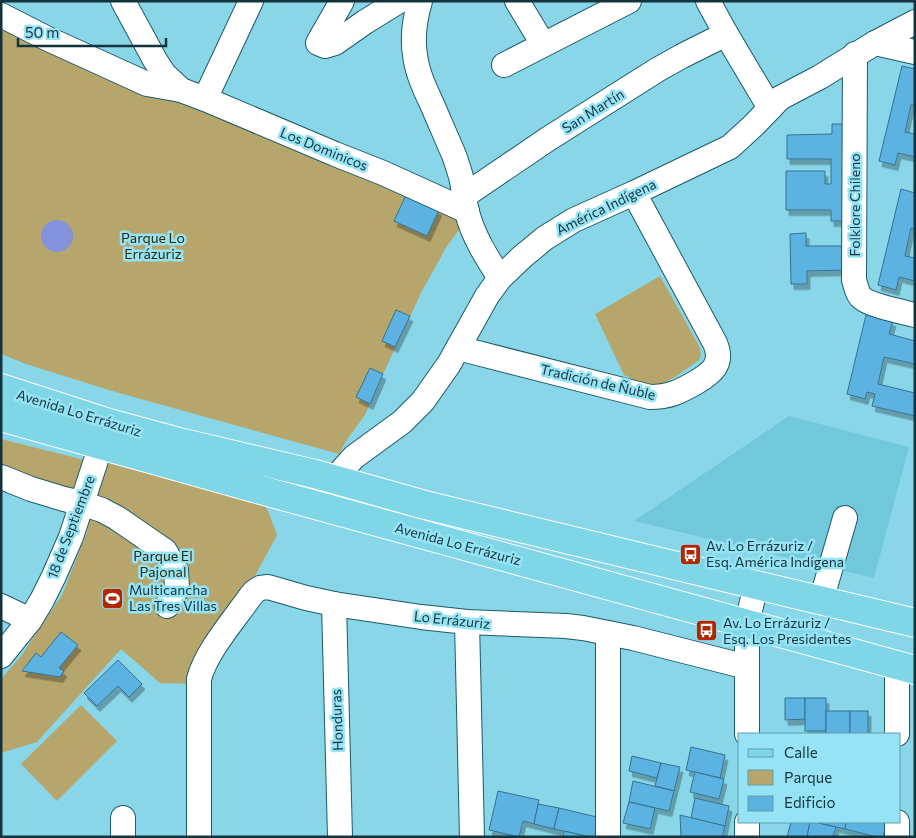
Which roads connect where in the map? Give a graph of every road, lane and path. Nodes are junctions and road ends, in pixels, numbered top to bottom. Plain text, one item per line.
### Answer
1 (124, 1) edge
2 (251, 1) edge
3 (342, 1) edge
4 (398, 1) edge
5 (420, 1) edge
6 (517, 1) edge
7 (629, 1) edge
8 (708, 1) edge
9 (1, 15) edge
10 (915, 22) edge
11 (726, 34) junction
12 (543, 44) junction
13 (865, 48) junction
14 (915, 52) edge
15 (504, 65) dead end
16 (181, 90) junction
17 (205, 99) junction
18 (770, 108) junction
19 (634, 193) junction
20 (465, 204) junction
21 (500, 278) junction
22 (915, 315) edge
23 (458, 348) junction
24 (1, 388) edge
25 (1, 417) edge
26 (101, 445) junction
27 (1, 477) edge
28 (334, 479) junction
29 (82, 503) junction
30 (845, 518) dead end
31 (756, 585) junction
32 (821, 601) junction
33 (334, 604) junction
34 (1, 606) edge
35 (166, 606) dead end
36 (30, 620) junction
37 (467, 622) junction
38 (915, 622) edge
39 (747, 623) junction
40 (608, 633) junction
41 (1, 656) edge
42 (747, 667) junction
43 (906, 668) edge
44 (747, 733) edge
45 (897, 733) edge
46 (747, 823) edge
47 (897, 823) edge
48 (199, 837) edge
49 (340, 837) edge
50 (472, 837) edge
51 (608, 837) edge
52 (747, 837) edge
53 (896, 837) edge

1 - 16 street, Los Dominicos
2 - 17 street
3 - 4 street
5 - 20 street
6 - 12 street
7 - 12 street
8 - 11 street
9 - 16 street, Los Dominicos
10 - 13 street, América Indígena
11 - 18 street
11 - 20 street, San Martín
12 - 15 street
13 - 14 street
13 - 18 street, América Indígena
13 - 22 street, Folklore Chileno
16 - 17 street, Los Dominicos
17 - 20 street, Los Dominicos
18 - 19 street, América Indígena
19 - 21 street, América Indígena
19 - 23 street, Tradición de Ñuble
20 - 21 street
21 - 23 street, América Indígena
23 - 28 street, América Indígena
24 - 28 main road, Avenida Lo Errázuriz
25 - 26 main road, Avenida Lo Errázuriz
26 - 29 street, 18 de Septiembre
26 - 39 main road, Avenida Lo Errázuriz
27 - 29 street
28 - 31 main road, Avenida Lo Errázuriz
29 - 35 street
29 - 36 street, 18 de Septiembre
30 - 32 street
31 - 32 main road, Avenida Lo Errázuriz
31 - 39 street
32 - 38 main road, Avenida Lo Errázuriz
33 - 37 street, Lo Errázuriz
33 - 48 street, Lo Errázuriz
33 - 49 street, Honduras
34 - 36 street
36 - 41 street, 18 de Septiembre
37 - 40 street, Lo Errázuriz
37 - 50 street
39 - 42 street
39 - 43 main road, Avenida Lo Errázuriz
40 - 42 street, Lo Errázuriz
40 - 51 street
42 - 44 street
43 - 45 street
46 - 52 street
47 - 53 street

